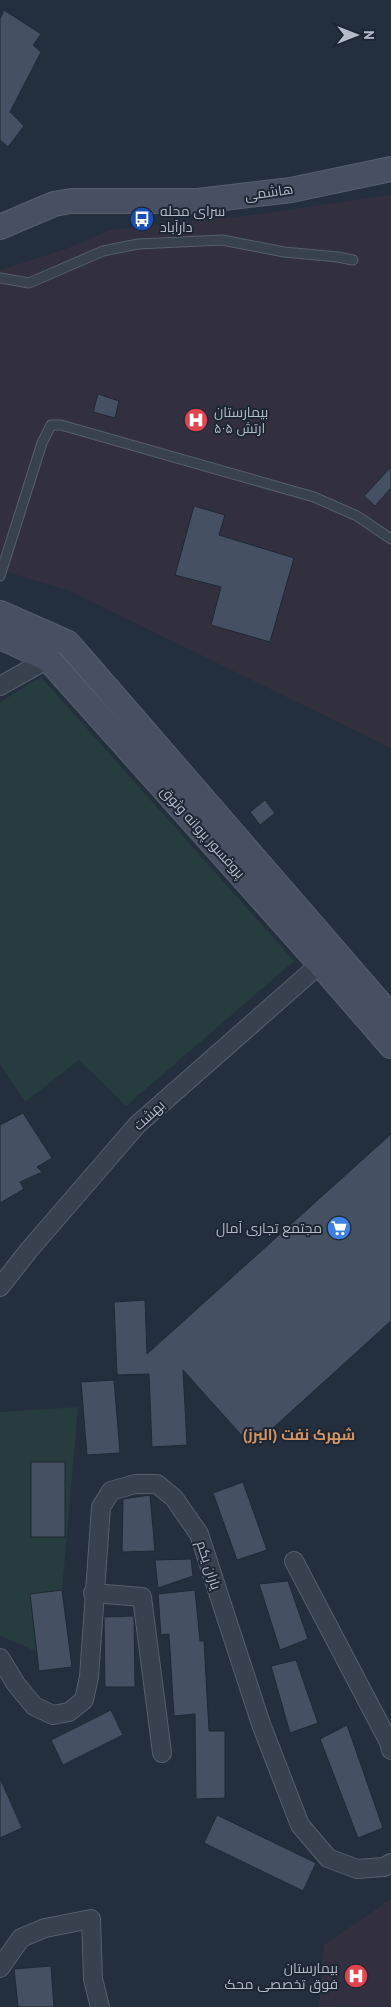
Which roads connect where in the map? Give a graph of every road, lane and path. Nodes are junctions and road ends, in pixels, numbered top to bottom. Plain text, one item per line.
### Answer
1 (391, 169) edge
2 (0, 227) edge
3 (352, 260) dead end
4 (0, 278) edge
5 (391, 539) edge
6 (0, 576) edge
7 (0, 613) edge
8 (0, 637) edge
9 (74, 650) junction
10 (48, 659) junction
11 (0, 686) edge
12 (328, 957) junction
13 (391, 1016) edge
14 (391, 1046) edge
15 (0, 1287) edge
16 (294, 1561) dead end
17 (93, 1593) junction
18 (0, 1658) edge
19 (391, 1750) edge
20 (162, 1753) dead end
21 (391, 1863) edge
22 (0, 1968) edge
23 (100, 2007) edge

1 - 2 main road, هاشمی
3 - 4 lane
5 - 6 lane
7 - 9 main road, پروفسور پروانه وثوق
8 - 10 main road, پروفسور پروانه وثوق
9 - 10 main road
9 - 12 main road, پروفسور پروانه وثوق
10 - 11 street
10 - 12 main road, پروفسور پروانه وثوق
12 - 13 main road, پروفسور پروانه وثوق
12 - 14 main road, پروفسور پروانه وثوق
12 - 15 street, بهشت
16 - 19 street
17 - 18 street, یاران یکم
17 - 20 street
17 - 21 street, یاران یکم
22 - 23 street

